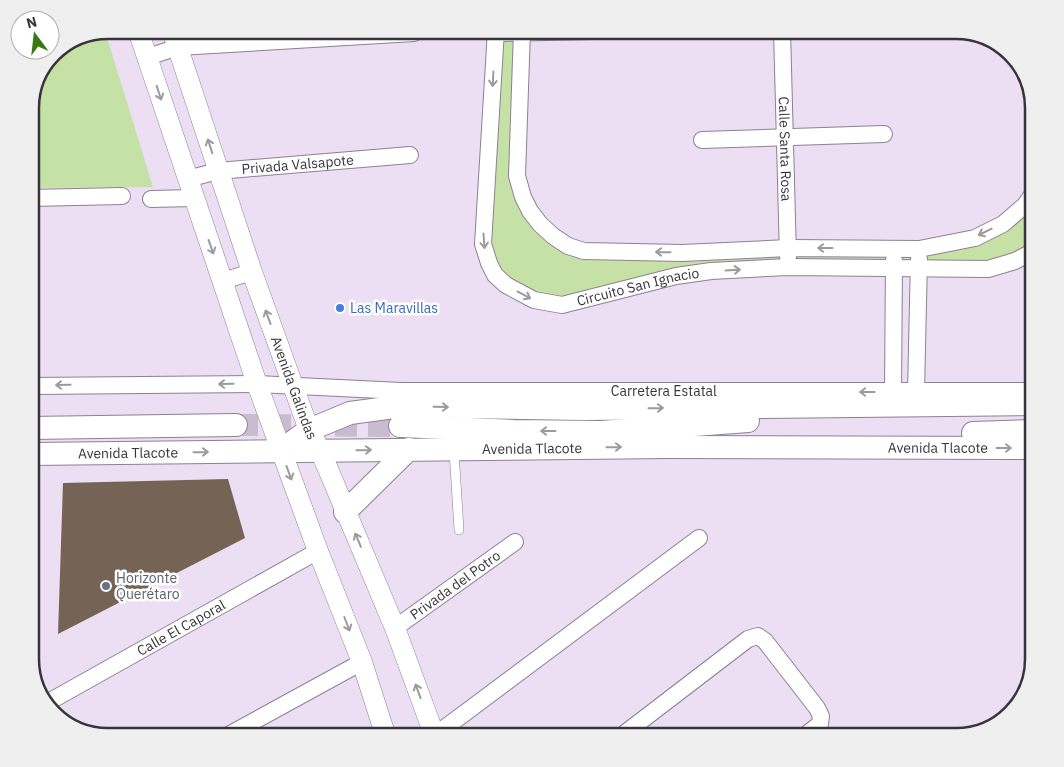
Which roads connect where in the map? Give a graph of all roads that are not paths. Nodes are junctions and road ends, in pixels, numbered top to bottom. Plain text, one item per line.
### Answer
1 (141, 39) edge
2 (174, 39) edge
3 (175, 39) edge
4 (496, 39) edge
5 (522, 39) edge
6 (782, 39) edge
7 (148, 57) junction
8 (884, 134) dead end
9 (786, 137) junction
10 (702, 140) dead end
11 (410, 155) dead end
12 (218, 171) junction
13 (191, 188) junction
14 (122, 196) dead end
15 (39, 198) edge
16 (151, 199) dead end
17 (1025, 204) edge
18 (789, 248) junction
19 (894, 248) junction
20 (919, 249) junction
21 (1025, 256) edge
22 (788, 267) junction
23 (894, 269) junction
24 (919, 270) junction
25 (252, 272) junction
26 (222, 281) junction
27 (257, 384) junction
28 (292, 384) junction
29 (39, 386) edge
30 (1025, 391) edge
31 (893, 392) junction
32 (916, 392) junction
33 (1025, 404) edge
34 (1025, 418) edge
35 (236, 424) tunnel mouth
36 (400, 426) tunnel mouth
37 (39, 428) edge
38 (309, 430) junction
39 (601, 432) junction
40 (1025, 432) edge
41 (1025, 448) edge
42 (409, 449) junction
43 (454, 449) junction
44 (320, 450) junction
45 (280, 451) junction
46 (39, 454) edge
47 (345, 512) junction
48 (459, 530) dead end
49 (699, 538) dead end
50 (515, 542) dead end
51 (318, 551) junction
52 (395, 628) junction
53 (362, 662) junction
54 (52, 700) edge
55 (241, 728) edge
56 (383, 728) edge
57 (432, 728) edge
58 (446, 728) edge
59 (632, 728) edge
60 (815, 728) edge

1 - 7 street
2 - 7 street
12 -> 3 street, Avenida Galindas
4 -> 22 street, Circuito San Ignacio
18 -> 5 street, Circuito San Ignacio
6 - 9 street, Calle Santa Rosa
7 -> 13 street
8 - 9 street
9 - 10 street
9 - 18 street, Calle Santa Rosa
11 - 12 street, Privada Valsapote
12 - 13 street, Privada Valsapote
12 - 25 street, Avenida Galindas
13 - 16 street, Privada Valsapote
13 -> 26 street
14 - 15 street
17 -> 20 street, Circuito San Ignacio
19 -> 18 street, Circuito San Ignacio
18 - 22 street, Calle Santa Rosa
19 - 20 street, Circuito San Ignacio
19 - 23 street
20 - 24 street
21 - 24 street, Circuito San Ignacio
22 - 23 street, Circuito San Ignacio
23 - 24 street, Circuito San Ignacio
23 - 31 street
24 - 32 street
25 - 26 street
28 -> 25 street, Avenida Galindas
26 - 27 street
27 - 28 street, Carretera Estatal
27 -> 29 street, Carretera Estatal
27 - 45 street
31 -> 28 street, Carretera Estatal
28 - 38 street, Avenida Galindas
30 - 32 street, Carretera Estatal
31 - 32 street, Carretera Estatal
38 -> 33 main road
34 - 39 main road, Avenida Tlacote
35 - 37 main road, Avenida Tlacote
39 -> 36 main road, Avenida Tlacote
38 - 44 street, Avenida Galindas
38 - 45 main road
39 - 40 main road
43 -> 41 main road, Avenida Tlacote
42 - 43 main road, Avenida Tlacote
44 -> 42 main road, Avenida Tlacote
42 - 47 main road
43 - 48 lane
44 - 45 main road, Avenida Tlacote
44 - 47 street, Avenida Galindas
46 -> 45 main road, Avenida Tlacote
45 -> 51 street
52 -> 47 street, Avenida Galindas
49 - 58 street
50 - 52 street, Privada del Potro
51 -> 53 street
51 - 54 street, Calle El Caporal
57 -> 52 street, Avenida Galindas
53 - 55 street
53 - 56 street
59 - 60 street

